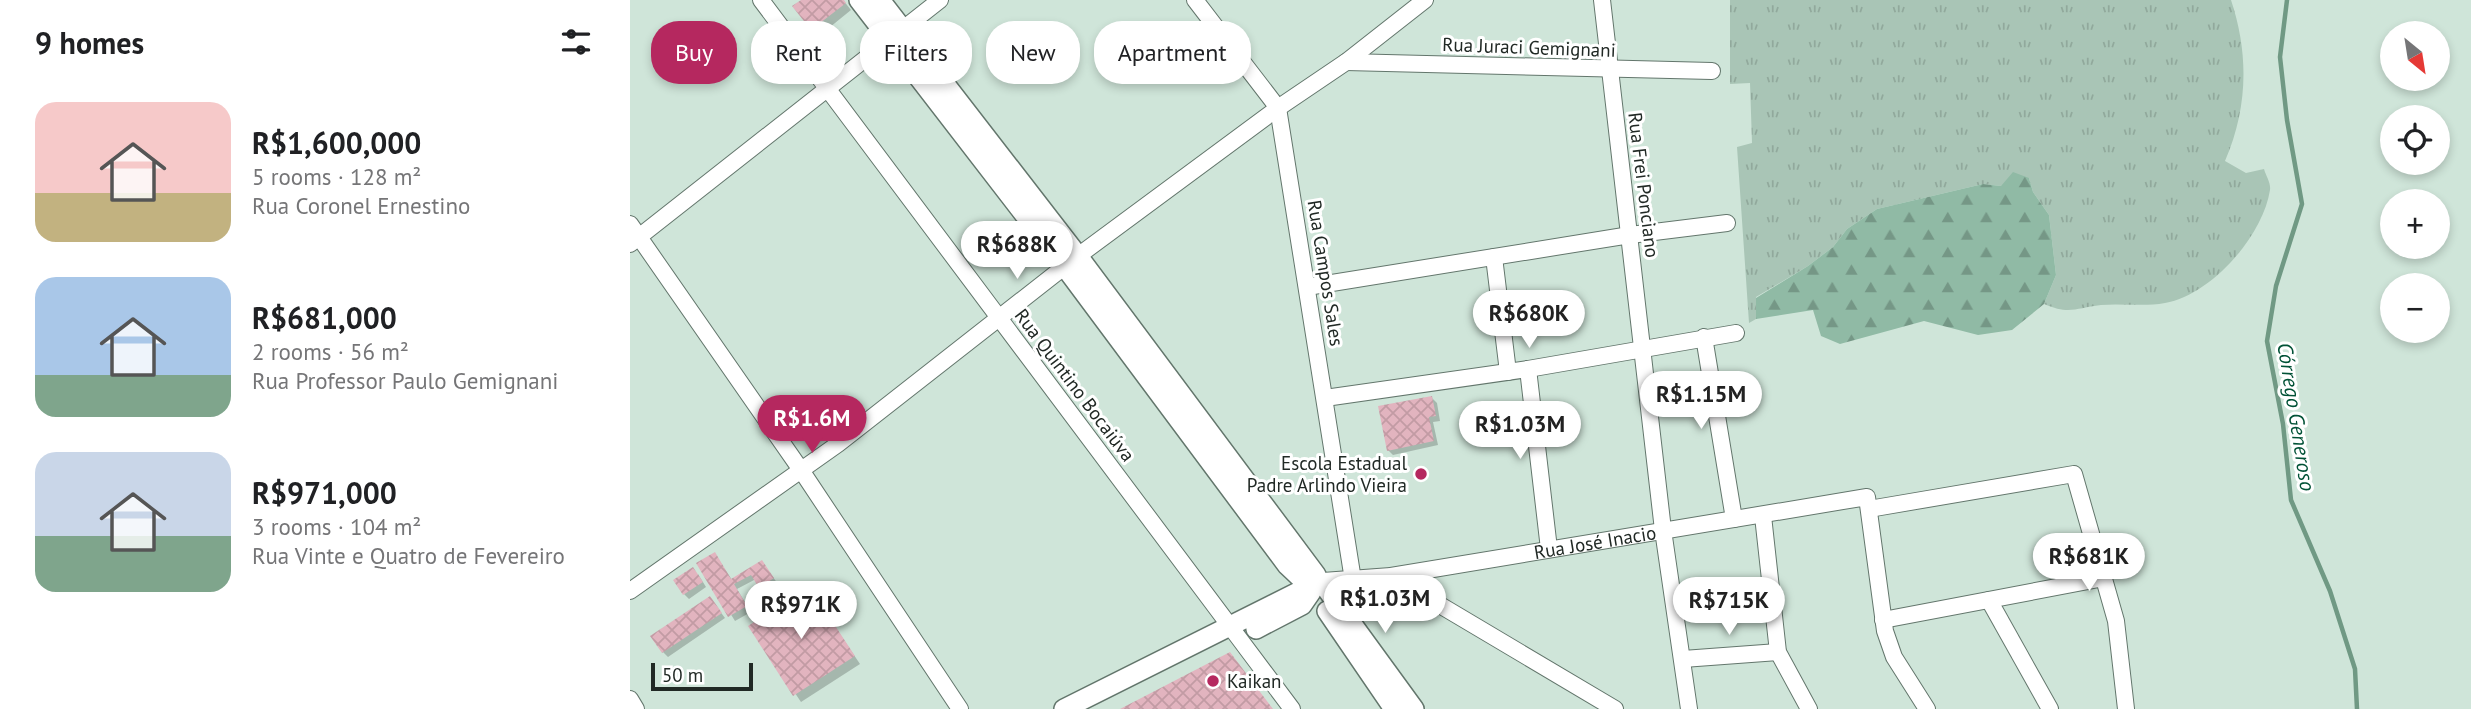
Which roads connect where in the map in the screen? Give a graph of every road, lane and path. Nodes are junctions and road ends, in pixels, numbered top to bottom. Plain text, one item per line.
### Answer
1 (761, 0) edge
2 (859, 0) edge
3 (880, 0) edge
4 (940, 0) edge
5 (1195, 0) edge
6 (1425, 0) edge
7 (1602, 0) edge
8 (881, 21) edge
9 (890, 21) edge
10 (914, 21) edge
11 (1346, 62) junction
12 (860, 64) edge
13 (1609, 71) junction
14 (1712, 72) dead end
15 (934, 84) edge
16 (828, 89) junction
17 (1278, 108) junction
18 (1727, 223) dead end
19 (633, 235) edge
20 (1630, 235) junction
21 (1494, 257) junction
22 (1072, 261) junction
23 (1307, 288) junction
24 (999, 319) junction
25 (1736, 333) dead end
26 (1704, 337) junction
27 (1642, 349) junction
28 (1528, 369) junction
29 (1508, 372) junction
30 (1325, 398) junction
31 (801, 470) junction
32 (1868, 503) junction
33 (1763, 516) junction
34 (1734, 519) junction
35 (1663, 530) junction
36 (1549, 549) junction
37 (1391, 576) junction
38 (2104, 578) junction
39 (1353, 580) junction
40 (1314, 585) junction
41 (630, 591) edge
42 (1989, 600) junction
43 (1883, 620) junction
44 (1235, 632) junction
45 (1778, 652) junction
46 (1683, 659) junction
47 (630, 699) edge
48 (636, 709) edge
49 (960, 709) edge
50 (1065, 709) edge
51 (1092, 709) edge
52 (1292, 709) edge
53 (1394, 709) edge
54 (1414, 709) edge
55 (1615, 709) edge
56 (1689, 709) edge
57 (1809, 709) edge
58 (1927, 709) edge
59 (2050, 709) edge
60 (2126, 709) edge

1 - 16 street, Rua Quintino Bocaiúva
2 - 8 street
3 - 9 street
4 - 10 street
5 - 17 street, Rua Campos Sales
6 - 11 street
7 - 13 street, Rua Frei Ponciano
11 - 13 street, Rua Juraci Gemignani
11 - 17 street
12 - 16 street
13 - 14 street, Rua Juraci Gemignani
13 - 20 street, Rua Frei Ponciano
15 - 22 street
16 - 19 street
16 - 24 street, Rua Quintino Bocaiúva
17 - 22 street
17 - 23 street, Rua Campos Sales
18 - 20 street
19 - 31 street
20 - 21 street
20 - 27 street, Rua Frei Ponciano
21 - 23 street
21 - 29 street
22 - 24 street
22 - 40 street
23 - 30 street, Rua Campos Sales
24 - 31 street
24 - 44 street, Rua Quintino Bocaiúva
25 - 26 street
26 - 27 street
26 - 34 street
27 - 28 street
27 - 35 street, Rua Frei Ponciano
28 - 29 street
28 - 36 street
29 - 30 street
30 - 39 street, Rua Campos Sales
31 - 41 street
31 - 49 street
32 - 33 street, Rua José Inacio
32 - 38 street, Rua José Inacio
32 - 43 street
33 - 34 street, Rua José Inacio
33 - 45 street
34 - 35 street, Rua José Inacio
35 - 36 street, Rua José Inacio
35 - 46 street, Rua Frei Ponciano
36 - 37 street, Rua José Inacio
37 - 39 street, Rua José Inacio
37 - 55 street
38 - 42 street
38 - 60 street
39 - 40 street, Rua José Inacio
40 - 44 street, Rua José Inacio
40 - 53 street
40 - 54 street
42 - 43 street
42 - 59 street
43 - 58 street
44 - 50 street, Rua José Inacio
44 - 51 street, Rua José Inacio
44 - 52 street, Rua Quintino Bocaiúva
45 - 46 street
45 - 57 street
46 - 56 street, Rua Frei Ponciano
47 - 48 street

